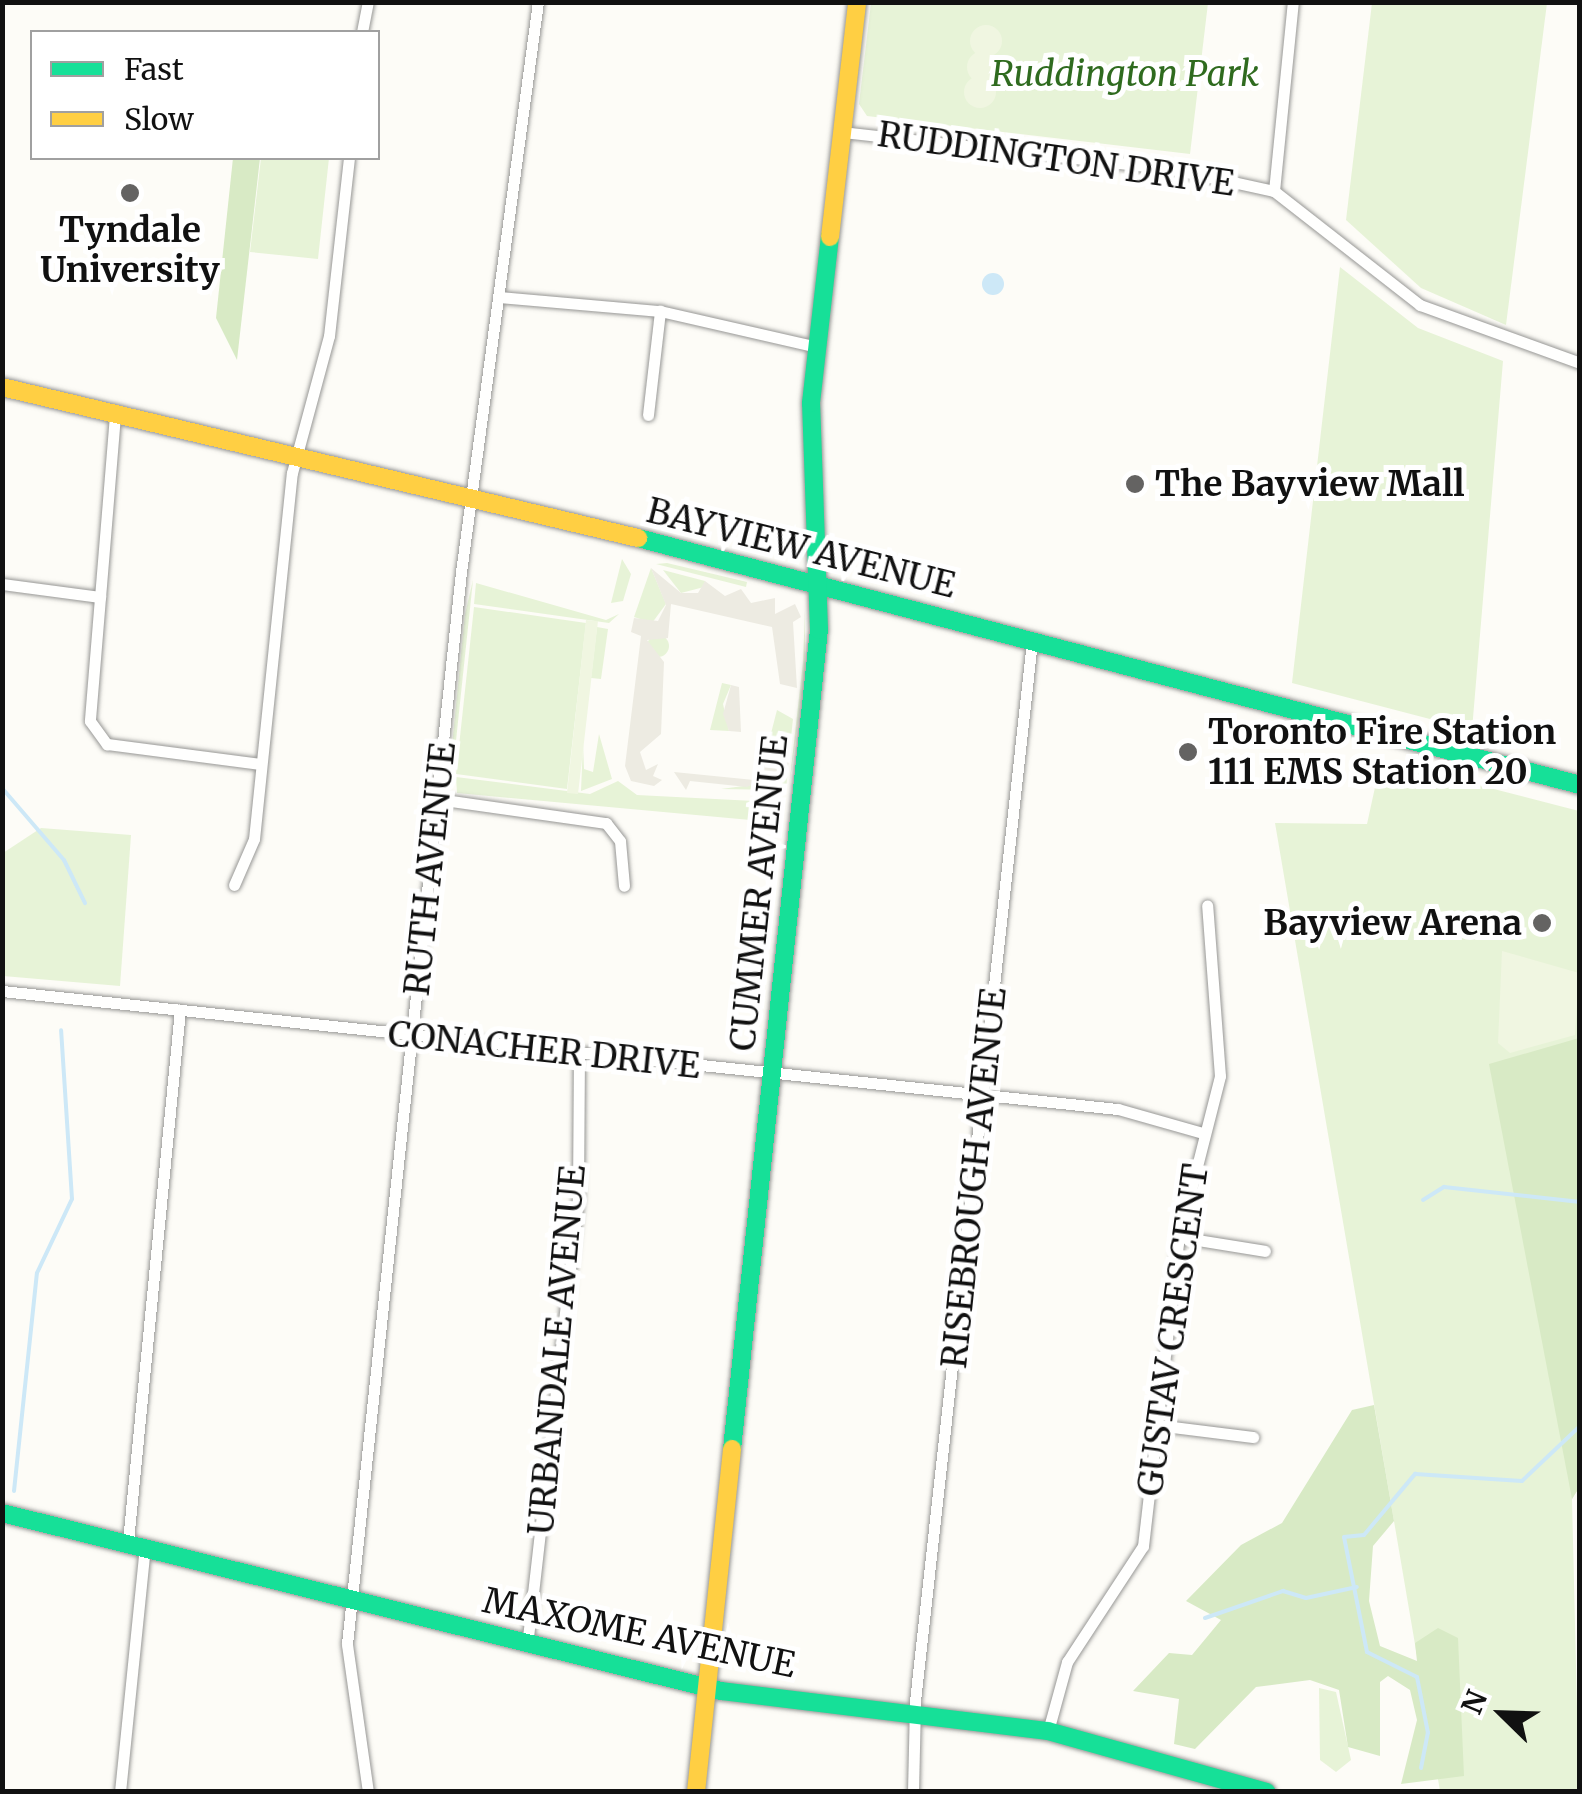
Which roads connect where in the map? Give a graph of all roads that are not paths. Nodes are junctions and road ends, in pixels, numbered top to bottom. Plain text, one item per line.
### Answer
1 (368, 2) edge
2 (538, 2) edge
3 (857, 2) edge
4 (1293, 2) edge
5 (362, 30) edge
6 (842, 132) junction
7 (348, 160) edge
8 (1274, 191) junction
9 (499, 297) junction
10 (660, 310) junction
11 (817, 347) junction
12 (1580, 363) edge
13 (2, 387) edge
14 (115, 415) junction
15 (648, 415) dead end
16 (298, 456) junction
17 (474, 500) junction
18 (816, 582) junction
19 (2, 584) edge
20 (100, 597) junction
21 (1032, 642) junction
22 (260, 764) junction
23 (1580, 785) edge
24 (438, 799) junction
25 (234, 884) dead end
26 (624, 886) dead end
27 (1207, 906) dead end
28 (2, 991) edge
29 (180, 1010) junction
30 (413, 1036) junction
31 (579, 1054) junction
32 (773, 1073) junction
33 (984, 1097) junction
34 (1203, 1133) junction
35 (1179, 1237) junction
36 (1264, 1251) dead end
37 (1156, 1424) junction
38 (1253, 1436) dead end
39 (2, 1513) edge
40 (136, 1543) junction
41 (352, 1598) junction
42 (528, 1646) junction
43 (706, 1688) junction
44 (914, 1714) junction
45 (1048, 1731) junction
46 (120, 1792) edge
47 (368, 1792) edge
48 (696, 1792) edge
49 (914, 1792) edge
50 (1267, 1792) edge

1 - 5 street
2 - 9 street, RUTH AVENUE
3 - 6 street, CUMMER AVENUE
4 - 8 street
6 - 8 street, RUDDINGTON DRIVE
6 - 11 street, CUMMER AVENUE
7 - 16 street
8 - 12 street, RUDDINGTON DRIVE
9 - 10 street
9 - 17 street, RUTH AVENUE
10 - 11 street
10 - 15 street
11 - 18 street, CUMMER AVENUE
13 - 14 street, BAYVIEW AVENUE
14 - 16 street, BAYVIEW AVENUE
14 - 20 street
16 - 17 street, BAYVIEW AVENUE
16 - 22 street
17 - 18 street, BAYVIEW AVENUE
17 - 24 street, RUTH AVENUE
18 - 21 street, BAYVIEW AVENUE
18 - 32 street, CUMMER AVENUE
19 - 20 street
20 - 22 street
21 - 23 street, BAYVIEW AVENUE
21 - 33 street, RISEBROUGH AVENUE
22 - 25 street
24 - 26 street
24 - 30 street, RUTH AVENUE
27 - 34 street, GUSTAV CRESCENT
28 - 29 street, CONACHER DRIVE
29 - 30 street, CONACHER DRIVE
29 - 40 street
30 - 31 street, CONACHER DRIVE
30 - 41 street, RUTH AVENUE
31 - 32 street, CONACHER DRIVE
31 - 42 street, URBANDALE AVENUE
32 - 33 street, CONACHER DRIVE
32 - 43 street, CUMMER AVENUE
33 - 34 street, CONACHER DRIVE
33 - 44 street, RISEBROUGH AVENUE
34 - 35 street, GUSTAV CRESCENT
35 - 36 street
35 - 37 street, GUSTAV CRESCENT
37 - 38 street
37 - 45 street, GUSTAV CRESCENT
39 - 40 street, MAXOME AVENUE
40 - 41 street, MAXOME AVENUE
40 - 46 street
41 - 42 street, MAXOME AVENUE
41 - 47 street, RUTH AVENUE
42 - 43 street, MAXOME AVENUE
43 - 44 street, MAXOME AVENUE
43 - 48 street, CUMMER AVENUE
44 - 45 street, MAXOME AVENUE
44 - 49 street, RISEBROUGH AVENUE
45 - 50 street, MAXOME AVENUE

